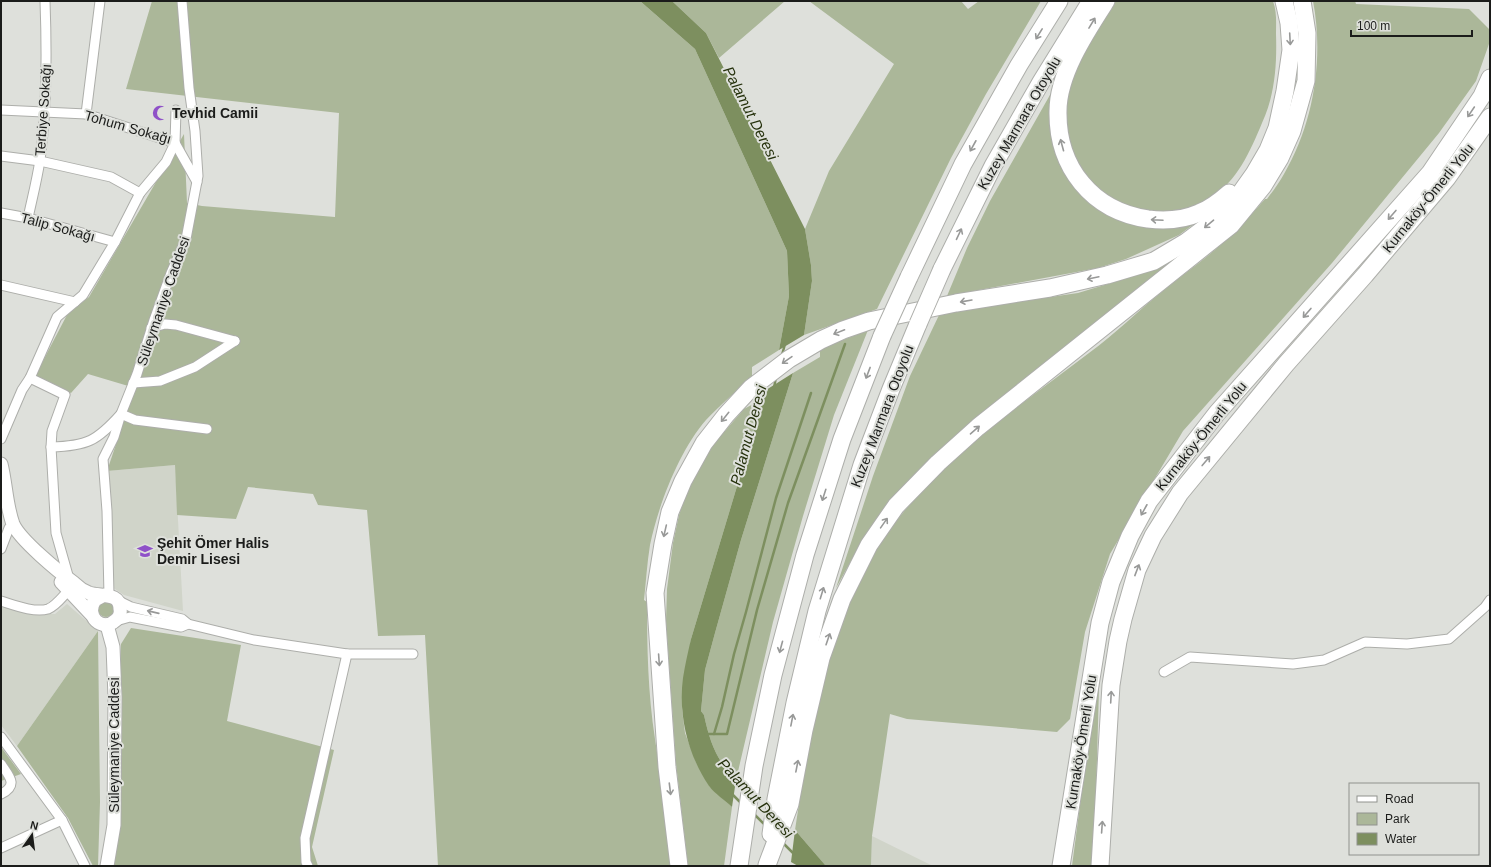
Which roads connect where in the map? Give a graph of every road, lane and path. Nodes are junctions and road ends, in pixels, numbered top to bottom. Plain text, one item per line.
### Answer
1 (45, 1) edge
2 (100, 1) edge
3 (182, 1) edge
4 (1059, 1) edge
5 (1091, 1) edge
6 (1106, 1) edge
7 (1284, 1) edge
8 (1302, 1) edge
9 (1490, 78) edge
10 (1, 110) edge
11 (176, 110) dead end
12 (44, 111) junction
13 (86, 114) junction
14 (1490, 117) edge
15 (175, 144) junction
16 (1268, 150) junction
17 (1, 156) edge
18 (40, 161) junction
19 (197, 182) junction
20 (140, 193) junction
21 (1, 213) edge
22 (28, 218) junction
23 (115, 242) junction
24 (1, 285) edge
25 (75, 302) junction
26 (151, 328) junction
27 (30, 378) junction
28 (133, 383) junction
29 (121, 414) junction
30 (208, 429) dead end
31 (1, 439) edge
32 (51, 447) junction
33 (1, 464) edge
34 (1, 497) edge
35 (9, 528) junction
36 (1, 549) edge
37 (69, 585) junction
38 (110, 597) junction
39 (1490, 600) edge
40 (1, 601) edge
41 (91, 614) junction
42 (111, 623) junction
43 (188, 624) junction
44 (347, 654) junction
45 (413, 654) dead end
46 (1164, 672) dead end
47 (1, 737) edge
48 (1, 764) edge
49 (1, 794) edge
50 (783, 802) junction
51 (62, 820) junction
52 (1, 848) edge
53 (85, 866) edge
54 (107, 866) edge
55 (308, 866) edge
56 (679, 866) edge
57 (739, 866) edge
58 (767, 866) edge
59 (1061, 866) edge
60 (1100, 866) edge

1 - 12 street, Terbiye Sokağı
2 - 13 street
3 - 19 street, Süleymaniye Caddesi
4 -> 57 highway, Kuzey Marmara Otoyolu, bridge
50 -> 5 highway, Kuzey Marmara Otoyolu, bridge
16 -> 6 highway
7 -> 16 highway
50 -> 8 highway
9 -> 59 highway, Kurnaköy-Ömerli Yolu
10 - 12 street, Tohum Sokağı
11 - 15 street, Tohum Sokağı
12 - 13 street, Tohum Sokağı
12 - 18 street, Terbiye Sokağı
13 - 15 street, Tohum Sokağı
60 -> 14 highway, Kurnaköy-Ömerli Yolu
15 - 19 street
15 - 20 street
16 -> 56 highway
17 - 18 street
18 - 20 street
18 - 22 street, Terbiye Sokağı
19 - 26 street, Süleymaniye Caddesi
20 - 23 street
21 - 22 street, Talip Sokağı
22 - 23 street, Talip Sokağı
23 - 25 street
24 - 25 street
25 - 27 street
26 - 28 street, Süleymaniye Caddesi
26 - 28 street
27 - 31 street
27 - 32 street
28 - 29 street, Süleymaniye Caddesi
29 - 30 street
29 - 32 street
29 - 38 street, Süleymaniye Caddesi
32 - 37 street
33 - 37 street
34 - 35 street
35 - 36 street
35 - 37 street
37 - 38 street
37 - 40 street
37 - 41 street
38 - 41 street
38 - 42 street
43 -> 38 street
39 - 46 street
41 - 42 street
42 - 43 street
42 - 54 street, Süleymaniye Caddesi
43 - 44 street
44 - 45 street
44 - 55 street
47 - 51 street
48 - 49 street
50 - 58 highway, Kuzey Marmara Otoyolu
51 - 52 street
51 - 53 street

